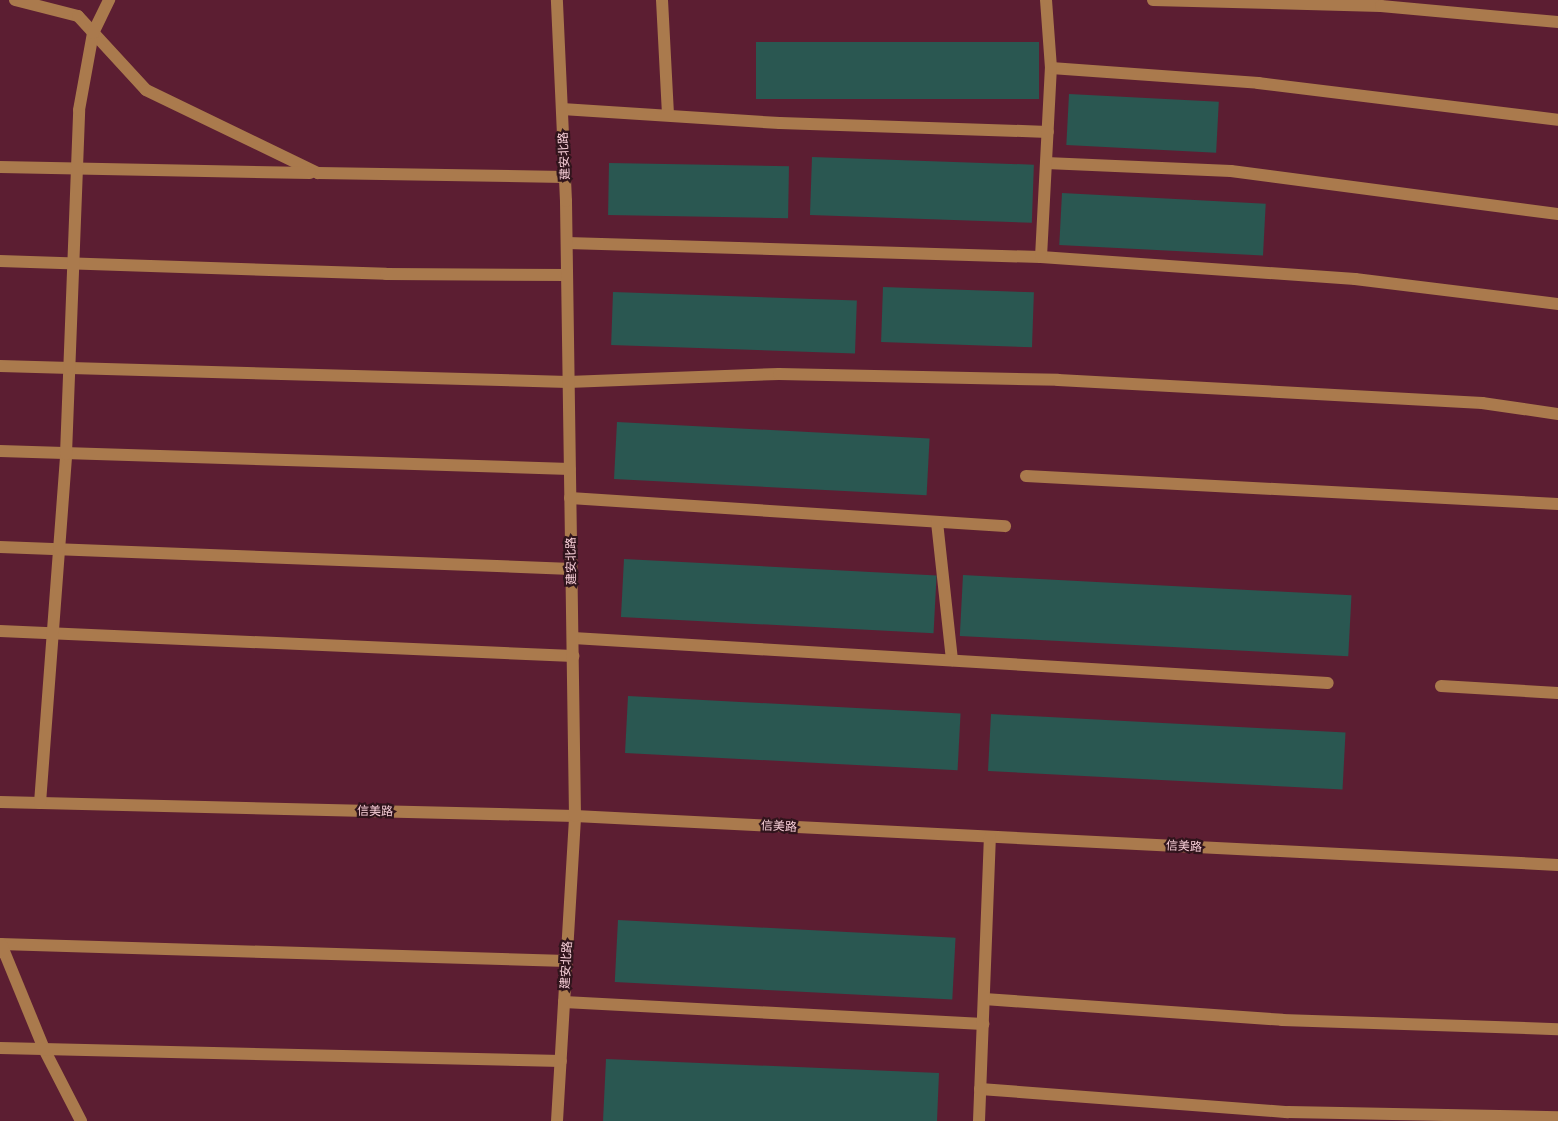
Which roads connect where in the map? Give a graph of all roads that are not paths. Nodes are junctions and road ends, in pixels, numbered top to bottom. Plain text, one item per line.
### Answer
1 (15, 0) edge
2 (109, 0) edge
3 (557, 0) edge
4 (662, 0) edge
5 (1046, 0) edge
6 (1153, 0) edge
7 (1558, 22) edge
8 (93, 33) junction
9 (1051, 68) junction
10 (562, 108) junction
11 (668, 115) junction
12 (1558, 120) edge
13 (1048, 132) junction
14 (1046, 163) junction
15 (0, 167) edge
16 (77, 171) junction
17 (318, 173) junction
18 (565, 178) junction
19 (1558, 214) edge
20 (567, 243) junction
21 (1040, 257) junction
22 (0, 261) edge
23 (75, 265) junction
24 (567, 275) junction
25 (1558, 304) edge
26 (0, 366) edge
27 (68, 368) junction
28 (568, 382) junction
29 (1558, 414) edge
30 (0, 451) edge
31 (66, 454) junction
32 (570, 469) junction
33 (1026, 476) dead end
34 (570, 498) junction
35 (1558, 504) edge
36 (937, 522) junction
37 (1005, 526) dead end
38 (0, 547) edge
39 (59, 549) junction
40 (572, 569) junction
41 (0, 631) edge
42 (54, 633) junction
43 (573, 638) junction
44 (573, 656) junction
45 (952, 660) junction
46 (1328, 683) dead end
47 (1441, 686) dead end
48 (1558, 693) edge
49 (0, 802) edge
50 (40, 803) junction
51 (575, 816) junction
52 (990, 837) junction
53 (1558, 865) edge
54 (1, 944) edge
55 (567, 961) junction
56 (984, 999) junction
57 (564, 1002) junction
58 (983, 1024) junction
59 (1558, 1029) edge
60 (0, 1048) edge
61 (44, 1049) junction
62 (561, 1061) junction
63 (980, 1088) junction
64 (1558, 1117) edge
65 (81, 1121) edge
66 (557, 1121) edge
67 (979, 1121) edge

1 - 8 street
2 - 8 street
3 - 10 street, 建安北路
4 - 11 street
5 - 9 street
6 - 7 street
8 - 16 street
8 - 17 street
9 - 12 street
9 - 13 street
10 - 11 street
10 - 18 street, 建安北路
11 - 13 street
13 - 14 street
14 - 19 street
14 - 21 street
15 - 16 street
16 - 17 street
16 - 23 street
17 - 18 street
18 - 20 street, 建安北路
20 - 21 street
20 - 24 street, 建安北路
21 - 25 street
22 - 23 street
23 - 24 street
23 - 27 street
24 - 28 street, 建安北路
26 - 27 street
27 - 28 street
27 - 31 street
28 - 29 street
28 - 32 street, 建安北路
30 - 31 street
31 - 32 street
31 - 39 street
32 - 34 street, 建安北路
33 - 35 street
34 - 36 street
34 - 40 street, 建安北路
36 - 37 street
36 - 45 street
38 - 39 street
39 - 40 street
39 - 42 street
40 - 43 street, 建安北路
41 - 42 street
42 - 44 street
42 - 50 street
43 - 44 street, 建安北路
43 - 45 street
44 - 51 street, 建安北路
45 - 46 street
47 - 48 street
49 - 50 street, 信美路
50 - 51 street, 信美路
51 - 52 street, 信美路
51 - 55 street, 建安北路
52 - 53 street, 信美路
52 - 56 street
54 - 55 street
54 - 61 street
55 - 57 street, 建安北路
56 - 58 street
56 - 59 street
57 - 58 street
57 - 62 street, 建安北路
58 - 63 street
60 - 61 street
61 - 62 street
61 - 65 street
62 - 66 street, 建安北路
63 - 64 street
63 - 67 street

